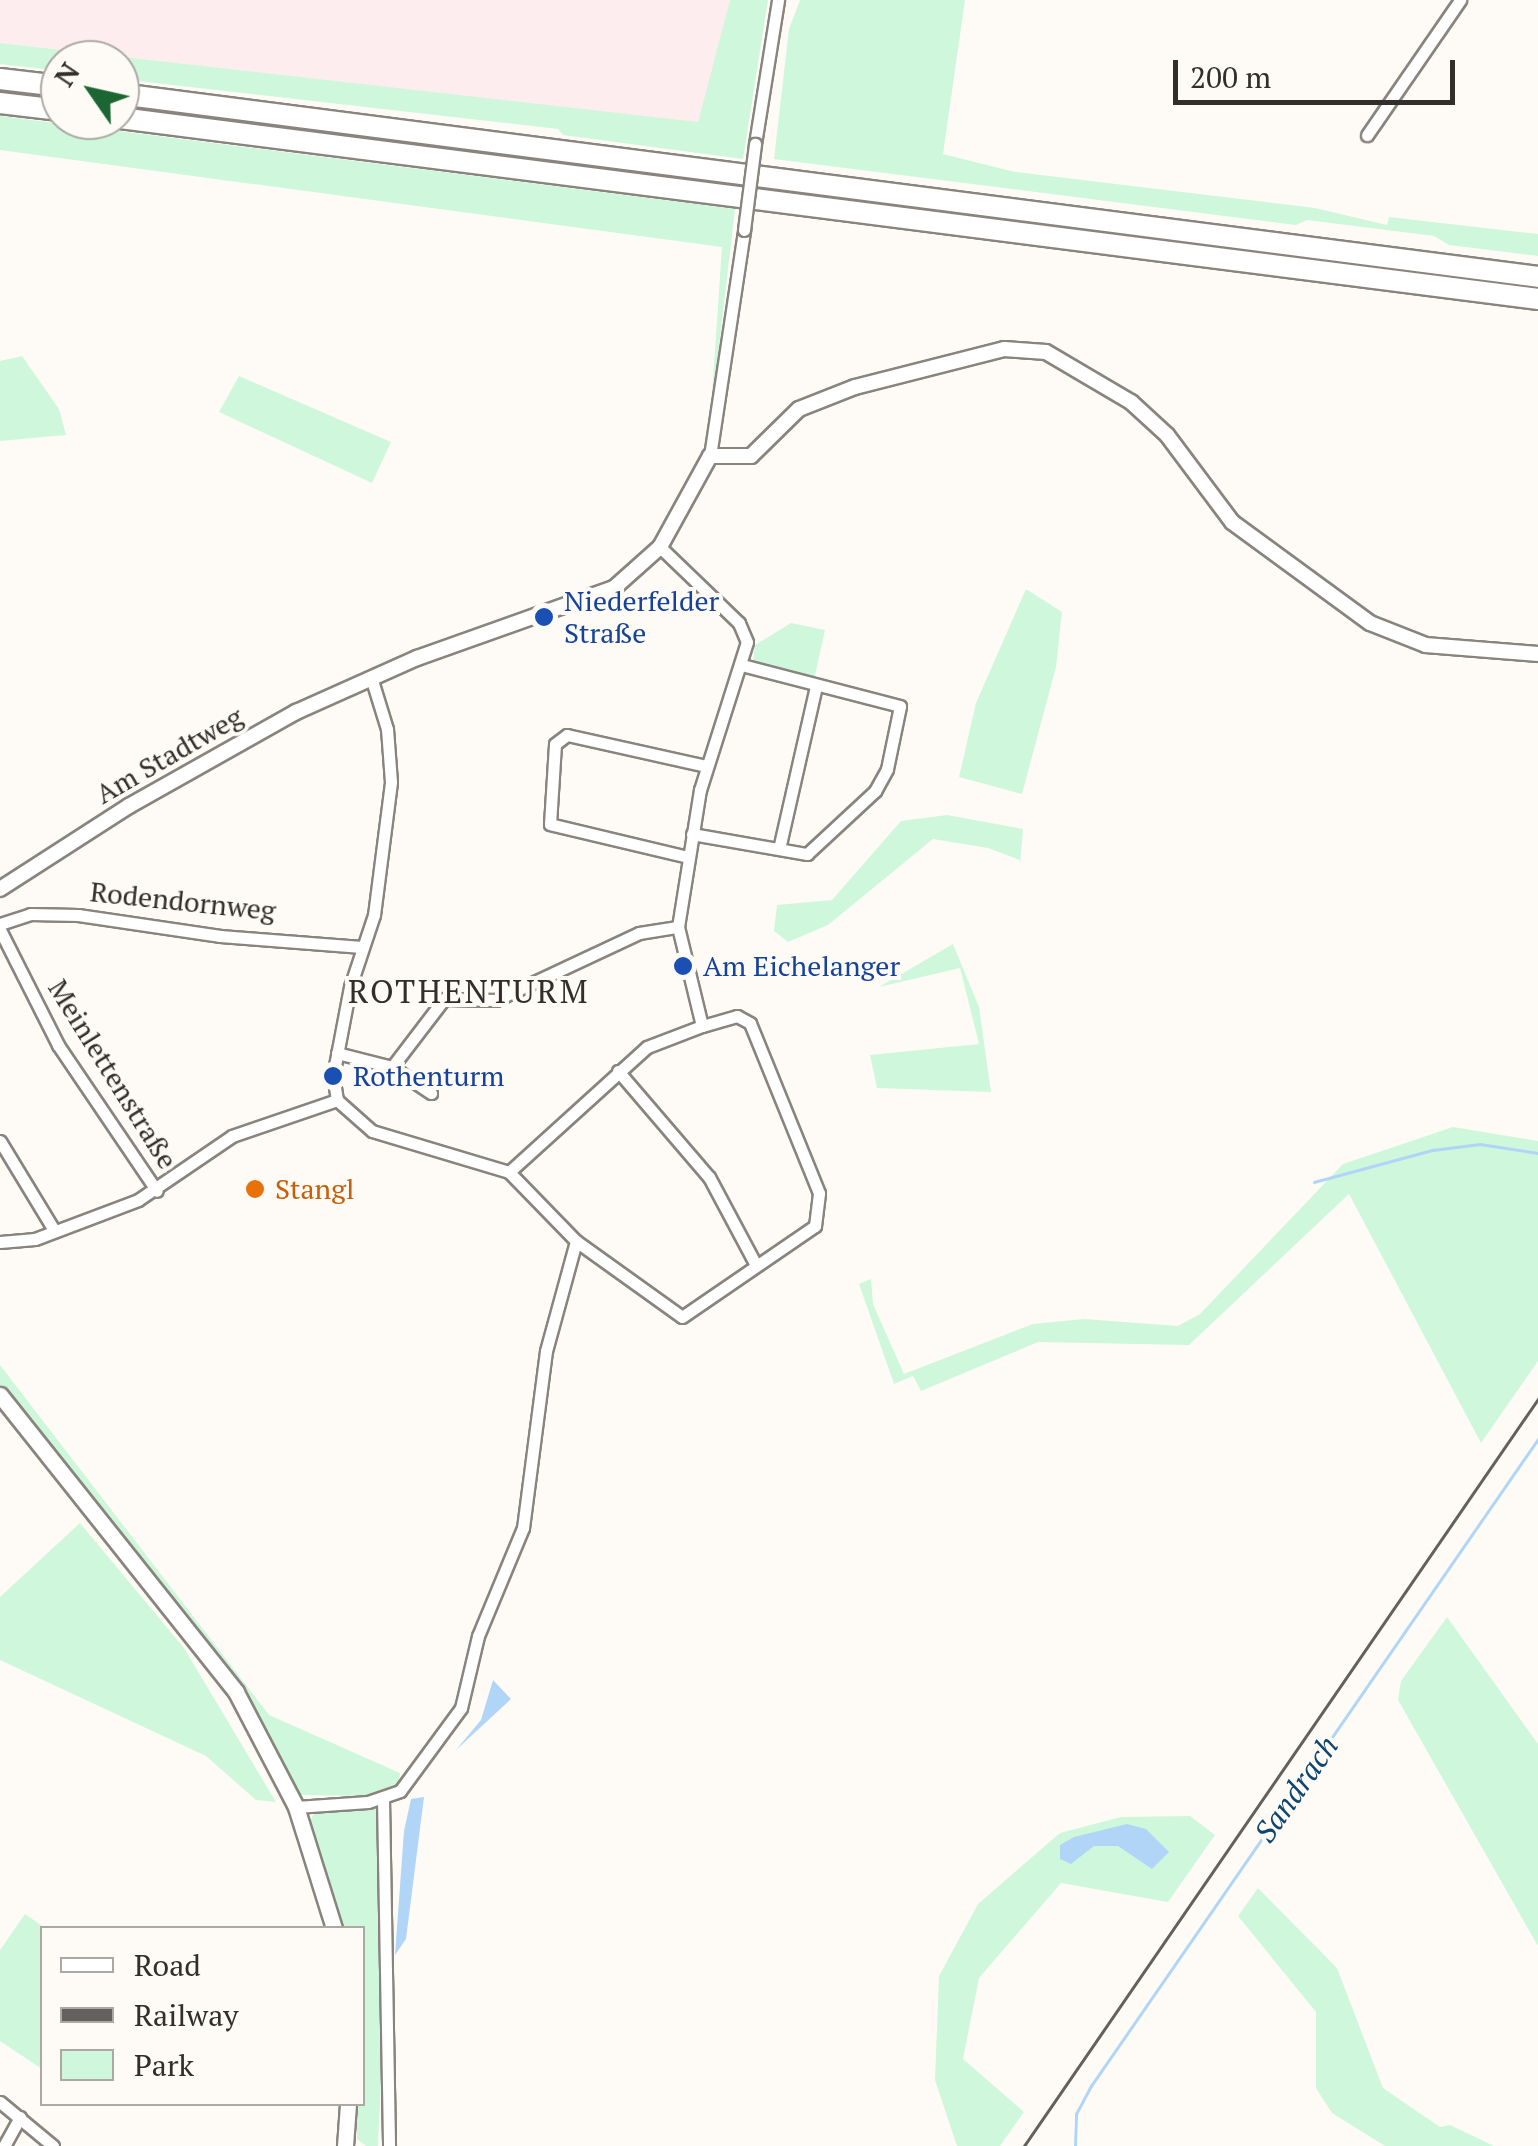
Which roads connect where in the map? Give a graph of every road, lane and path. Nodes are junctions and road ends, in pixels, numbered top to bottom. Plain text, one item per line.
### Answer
1 (778, 0) edge
2 (1460, 0) edge
3 (0, 79) edge
4 (40, 84) edge
5 (140, 97) edge
6 (0, 102) edge
7 (40, 107) edge
8 (140, 121) edge
9 (1368, 135) dead end
10 (1538, 277) edge
11 (1538, 300) edge
12 (710, 456) junction
13 (660, 546) junction
14 (1538, 654) edge
15 (742, 665) junction
16 (371, 677) junction
17 (816, 686) junction
18 (706, 766) junction
19 (692, 834) junction
20 (779, 849) junction
21 (688, 857) junction
22 (0, 890) edge
23 (0, 927) edge
24 (678, 927) junction
25 (362, 947) junction
26 (702, 1026) junction
27 (337, 1053) junction
28 (392, 1067) junction
29 (618, 1071) junction
30 (431, 1092) dead end
31 (337, 1100) junction
32 (0, 1141) edge
33 (509, 1172) junction
34 (157, 1190) junction
35 (54, 1230) junction
36 (576, 1241) junction
37 (0, 1242) edge
38 (756, 1264) junction
39 (0, 1395) edge
40 (383, 1800) junction
41 (296, 1807) junction
42 (333, 1926) edge
43 (0, 2102) edge
44 (348, 2106) edge
45 (20, 2117) junction
46 (4, 2146) edge
47 (53, 2146) edge
48 (345, 2146) edge
49 (389, 2146) edge

1 - 12 street, bridge
2 - 9 street
3 - 4 highway
5 - 10 highway
6 - 7 highway
8 - 11 highway
12 - 13 street
12 - 14 street
13 - 15 street
13 - 16 street
15 - 17 street
15 - 18 street
16 - 22 street, Am Stadtweg
16 - 25 street
17 - 20 street
17 - 20 street
18 - 19 street
18 - 21 street
19 - 20 street
19 - 21 street
21 - 24 street
23 - 25 street, Rodendornweg
23 - 34 street, Meinlettenstraße
24 - 26 street
24 - 28 street
25 - 27 street
26 - 29 street
26 - 38 street
27 - 28 street
27 - 31 street
28 - 30 street
29 - 33 street
29 - 38 street
31 - 33 street
31 - 34 street
32 - 35 street
33 - 36 street
34 - 35 street
35 - 37 street
36 - 38 street
36 - 40 street
39 - 41 main road
40 - 41 street
40 - 49 street
41 - 42 main road
43 - 45 street
44 - 48 main road
45 - 46 street
45 - 47 street

